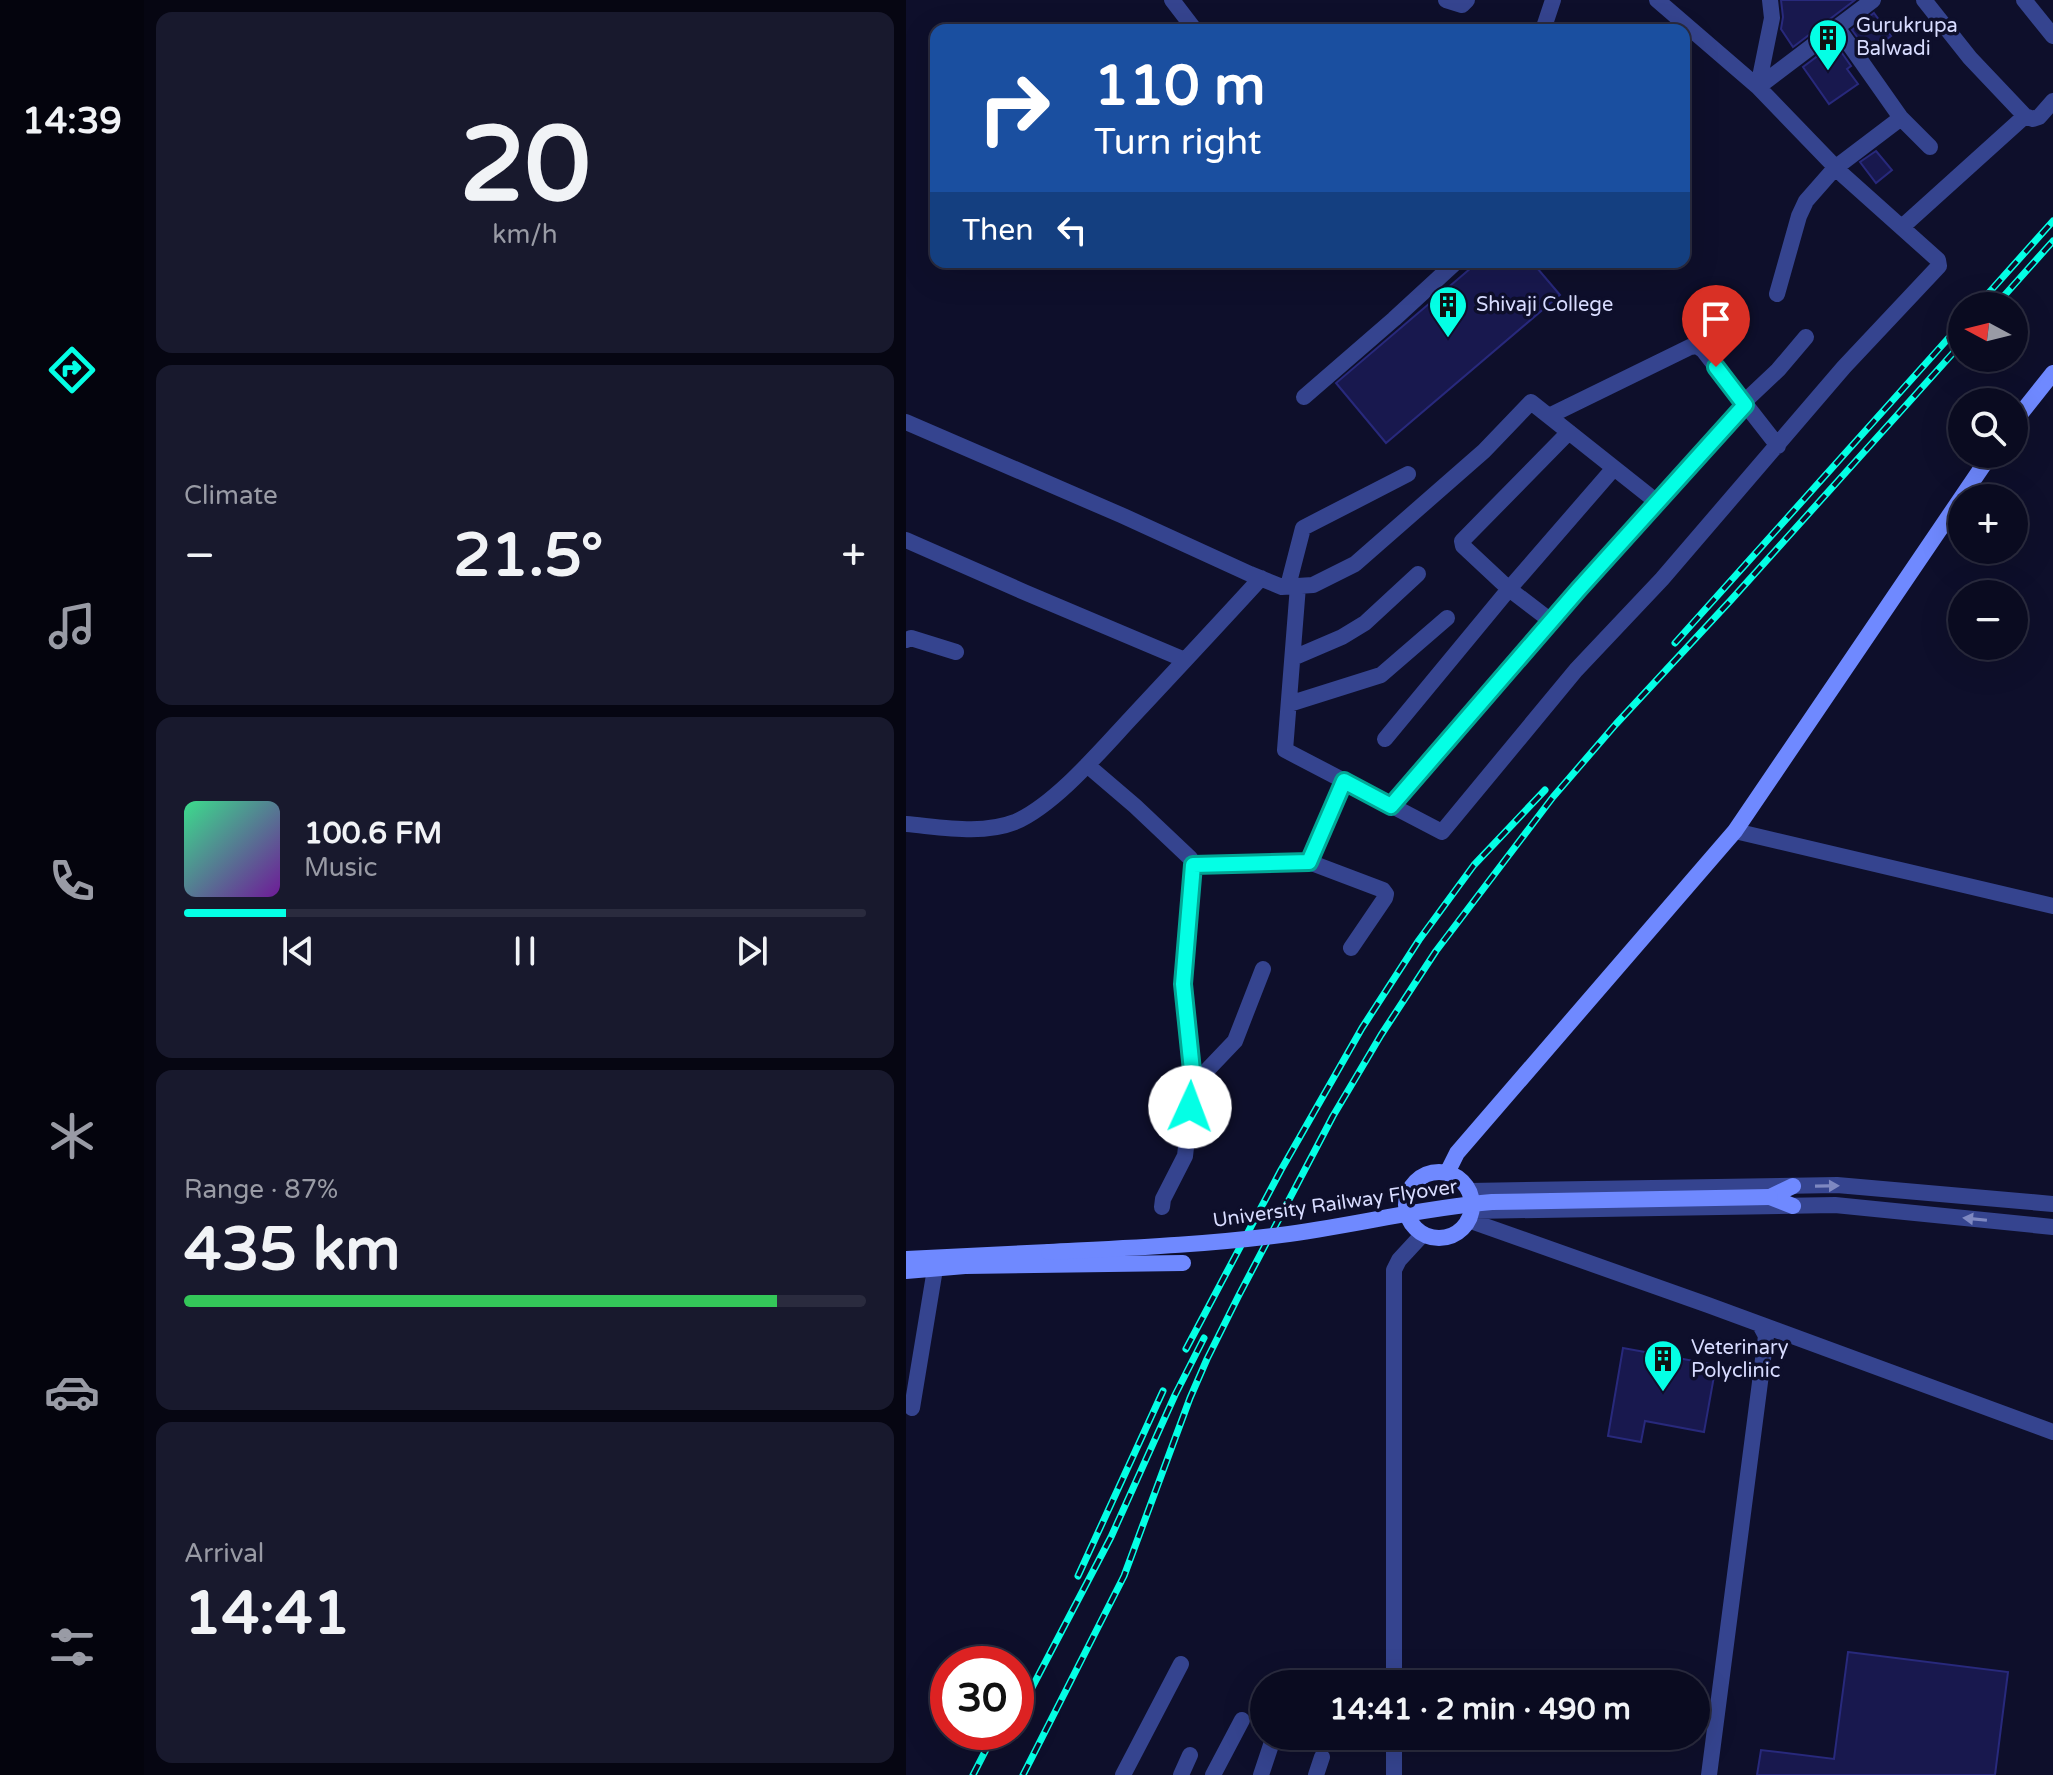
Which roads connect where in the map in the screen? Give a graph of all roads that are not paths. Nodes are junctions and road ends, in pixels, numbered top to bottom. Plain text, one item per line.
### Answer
1 (1172, 0) edge
2 (1446, 0) edge
3 (1467, 0) edge
4 (1553, 0) edge
5 (1657, 0) edge
6 (1770, 0) edge
7 (1873, 0) edge
8 (1924, 0) edge
9 (2024, 0) edge
10 (1190, 24) edge
11 (1545, 24) edge
12 (1685, 24) edge
13 (1837, 27) junction
14 (1690, 28) edge
15 (2053, 36) edge
16 (1758, 87) junction
17 (2053, 101) edge
18 (2025, 116) junction
19 (1901, 118) junction
20 (1930, 147) dead end
21 (1835, 168) junction
22 (1902, 227) junction
23 (1449, 268) edge
24 (1777, 294) dead end
25 (1806, 337) dead end
26 (2053, 373) edge
27 (1304, 397) dead end
28 (1744, 404) junction
29 (2028, 404) edge
30 (1549, 416) junction
31 (906, 422) edge
32 (1569, 432) junction
33 (1778, 446) junction
34 (1614, 468) junction
35 (1981, 468) edge
36 (1408, 474) dead end
37 (1657, 502) junction
38 (906, 540) edge
39 (1418, 574) dead end
40 (1261, 578) junction
41 (1293, 586) junction
42 (1509, 589) junction
43 (1447, 618) dead end
44 (1551, 621) junction
45 (906, 640) edge
46 (956, 652) dead end
47 (1293, 658) junction
48 (1185, 660) junction
49 (1289, 704) junction
50 (1385, 739) dead end
51 (1087, 765) junction
52 (1344, 781) junction
53 (1391, 806) junction
54 (906, 824) edge
55 (1735, 831) junction
56 (1309, 862) junction
57 (1193, 865) junction
58 (2053, 906) edge
59 (1351, 948) dead end
60 (1263, 969) dead end
61 (1193, 1085) junction
62 (1447, 1173) junction
63 (1793, 1186) junction
64 (1469, 1191) junction
65 (1770, 1197) junction
66 (2053, 1204) edge
67 (1793, 1206) junction
68 (1162, 1207) dead end
69 (1470, 1216) junction
70 (2053, 1227) edge
71 (1423, 1234) junction
72 (906, 1259) edge
73 (1183, 1263) dead end
74 (935, 1269) junction
75 (906, 1271) edge
76 (1760, 1325) junction
77 (912, 1408) dead end
78 (2053, 1432) edge
79 (1181, 1664) dead end
80 (1394, 1670) edge
81 (1242, 1720) dead end
82 (1269, 1750) edge
83 (1394, 1750) edge
84 (1190, 1755) dead end
85 (1322, 1757) dead end
86 (1123, 1775) edge
87 (1181, 1775) edge
88 (1213, 1775) edge
89 (1261, 1775) edge
90 (1316, 1775) edge
91 (1394, 1775) edge
92 (1709, 1775) edge

1 - 10 street
2 - 3 street
4 - 11 street
5 - 12 street
6 - 16 street
7 - 13 street
8 - 18 street
9 - 15 street
13 - 16 street
13 - 19 street
14 - 16 street
16 - 21 street
17 - 18 street
18 - 22 street
19 - 20 street
19 - 21 street
21 - 22 street
21 - 24 street
22 - 33 street
23 - 27 street
25 - 28 street
26 - 29 main road
28 - 30 street
28 - 33 street
28 - 37 street
30 - 32 street
30 - 41 street
31 - 40 street
32 - 34 street
32 - 42 street
33 - 53 street
34 - 37 street
34 - 42 street
35 - 55 main road
36 - 41 street
37 - 44 street
38 - 48 street
39 - 47 street
40 - 41 street
40 - 48 street
41 - 47 street
42 - 44 street
42 - 50 street
43 - 49 street
44 - 53 street
45 - 46 street
47 - 49 street
48 - 51 street
49 - 52 street
51 - 54 street
51 - 57 street
52 - 53 street
52 - 56 street
55 - 58 street
55 - 62 main road
56 - 57 street
56 - 59 street
57 - 61 street
60 - 61 street
61 - 68 street
62 - 64 main road
62 - 71 main road
63 - 64 street
63 - 65 main road, University Railway Flyover
63 -> 66 street
64 - 69 main road
65 - 67 main road, University Railway Flyover
65 - 72 main road, University Railway Flyover, bridge
67 - 69 street
70 -> 67 street
69 - 71 main road
69 - 76 street
71 - 80 street
73 - 74 main road
74 - 75 main road
74 - 77 street
76 - 78 street
76 - 92 street
79 - 86 street
81 - 88 street
82 - 89 street
83 - 91 street
84 - 87 street
85 - 90 street

